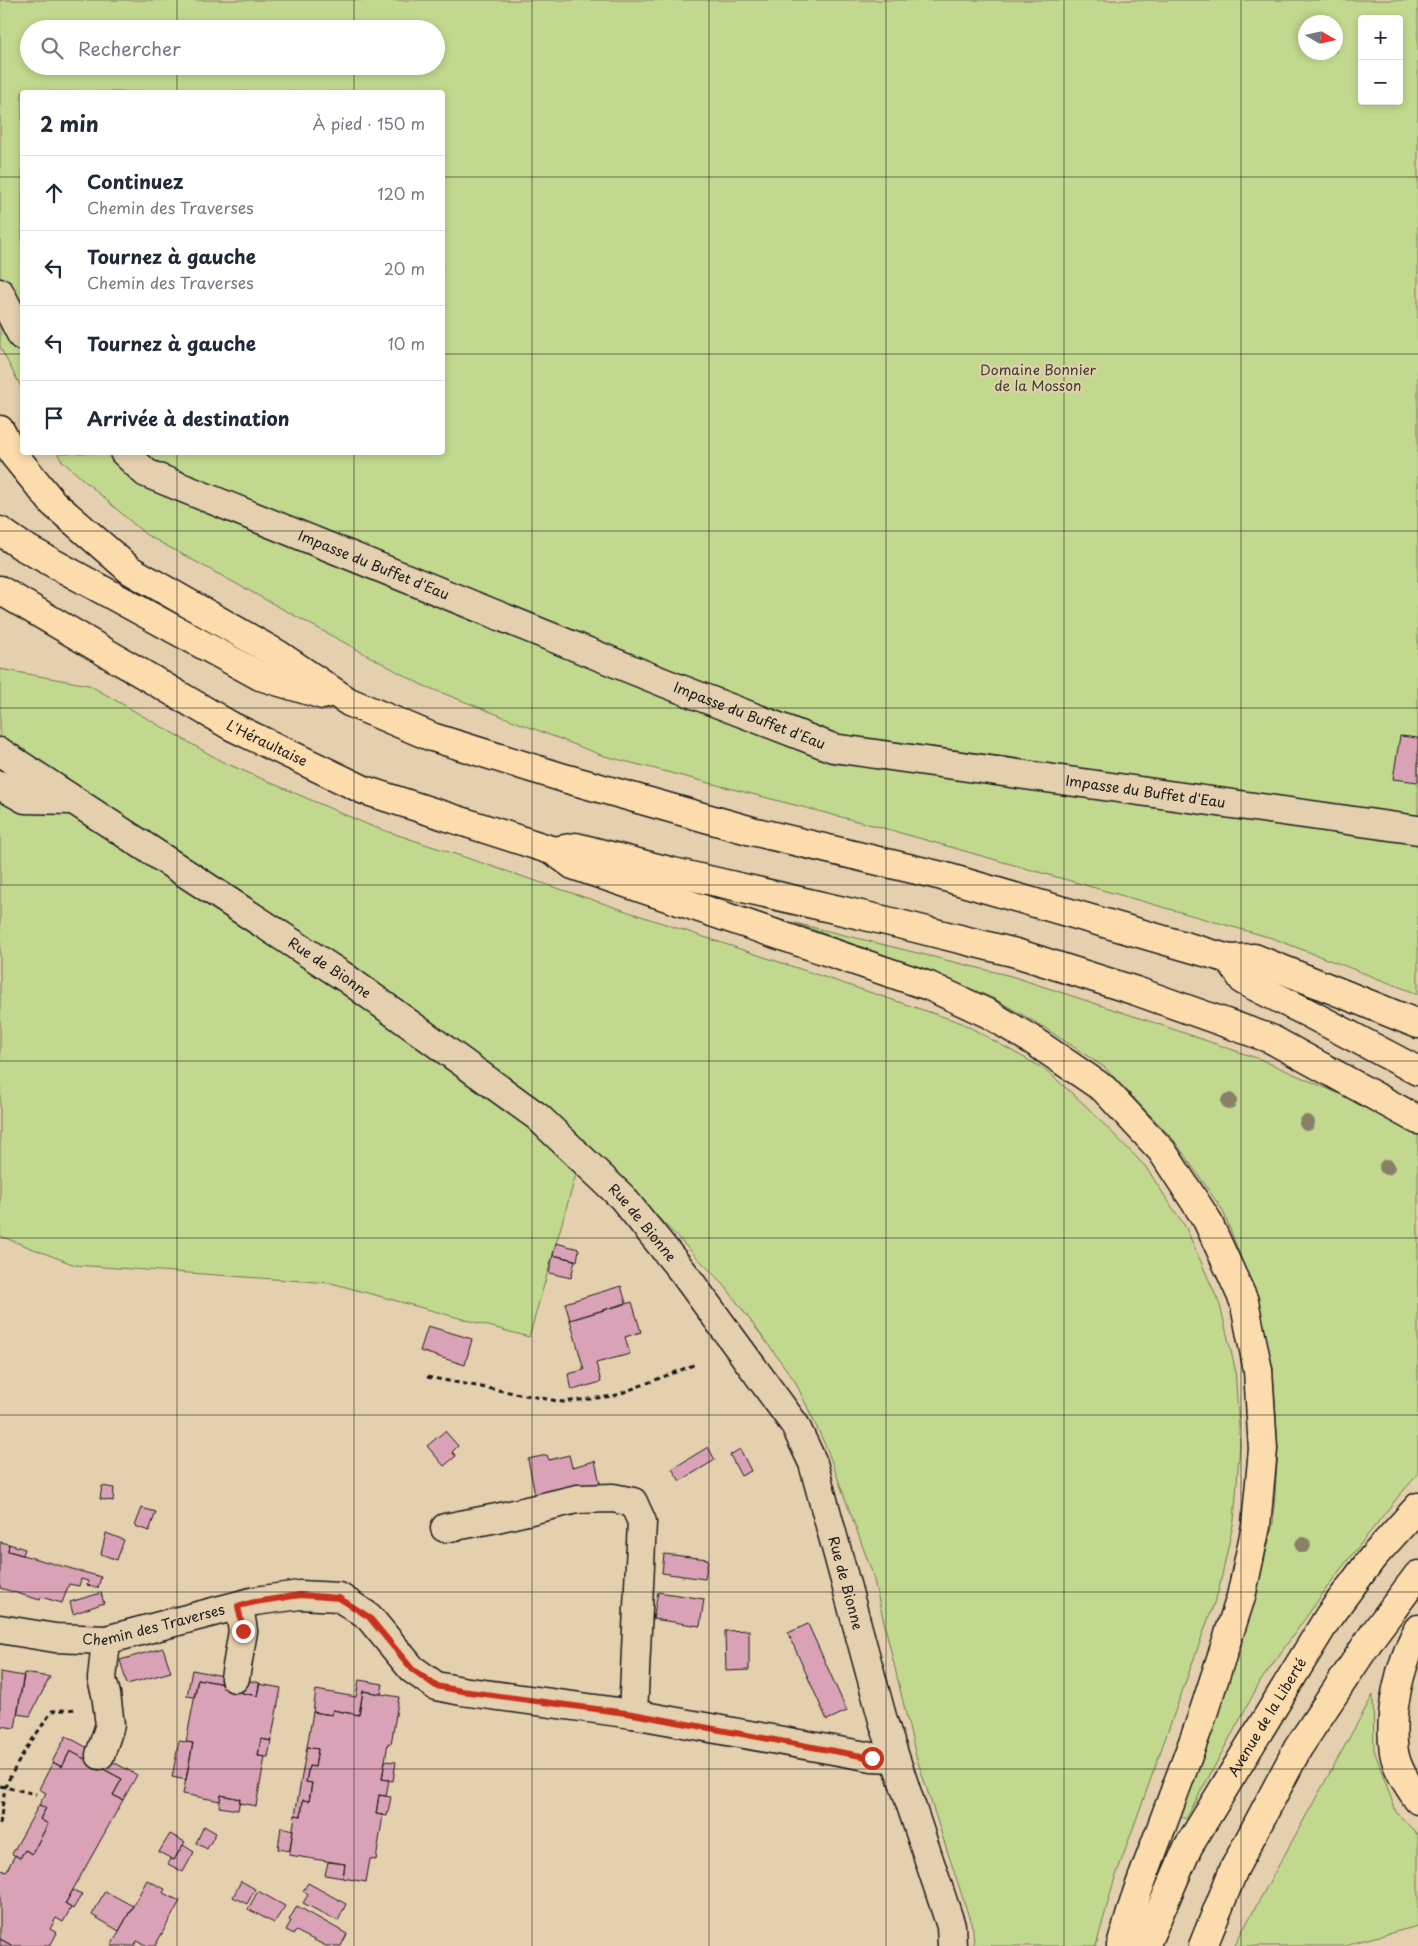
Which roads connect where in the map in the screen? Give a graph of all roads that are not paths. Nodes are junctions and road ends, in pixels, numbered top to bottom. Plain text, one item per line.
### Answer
1 (0, 293) edge
2 (20, 332) edge
3 (0, 430) edge
4 (127, 455) edge
5 (0, 531) edge
6 (0, 590) edge
7 (348, 702) junction
8 (0, 752) edge
9 (0, 785) edge
10 (71, 800) junction
11 (1418, 830) edge
12 (554, 851) junction
13 (1229, 959) junction
14 (1418, 1024) edge
15 (1418, 1071) edge
16 (1418, 1120) edge
17 (1418, 1507) edge
18 (445, 1528) dead end
19 (1418, 1575) edge
20 (238, 1606) junction
21 (0, 1629) edge
22 (1418, 1629) edge
23 (106, 1640) junction
24 (235, 1678) dead end
25 (633, 1714) junction
26 (100, 1755) dead end
27 (894, 1758) junction
28 (1418, 1800) edge
29 (952, 1946) edge
30 (1121, 1946) edge
31 (1145, 1946) edge
32 (1203, 1946) edge

1 - 2 street
3 - 7 main road
4 - 11 street, Impasse du Buffet d'Eau
5 - 7 main road
6 - 12 main road, L'Héraultaise
7 - 13 main road
8 - 10 street, Rue de Bionne
9 - 10 street
10 - 27 street, Rue de Bionne
12 - 16 main road
12 - 30 main road
13 - 14 main road
13 - 15 main road
17 - 31 main road, Avenue de la Liberté
18 - 25 street
19 - 32 main road
20 - 23 street, Chemin des Traverses
20 - 24 street
20 - 25 street, Chemin des Traverses
21 - 23 street, Chemin des Traverses
22 - 28 main road
23 - 26 street
25 - 27 street, Chemin des Traverses
27 - 29 street, Rue de Bionne

